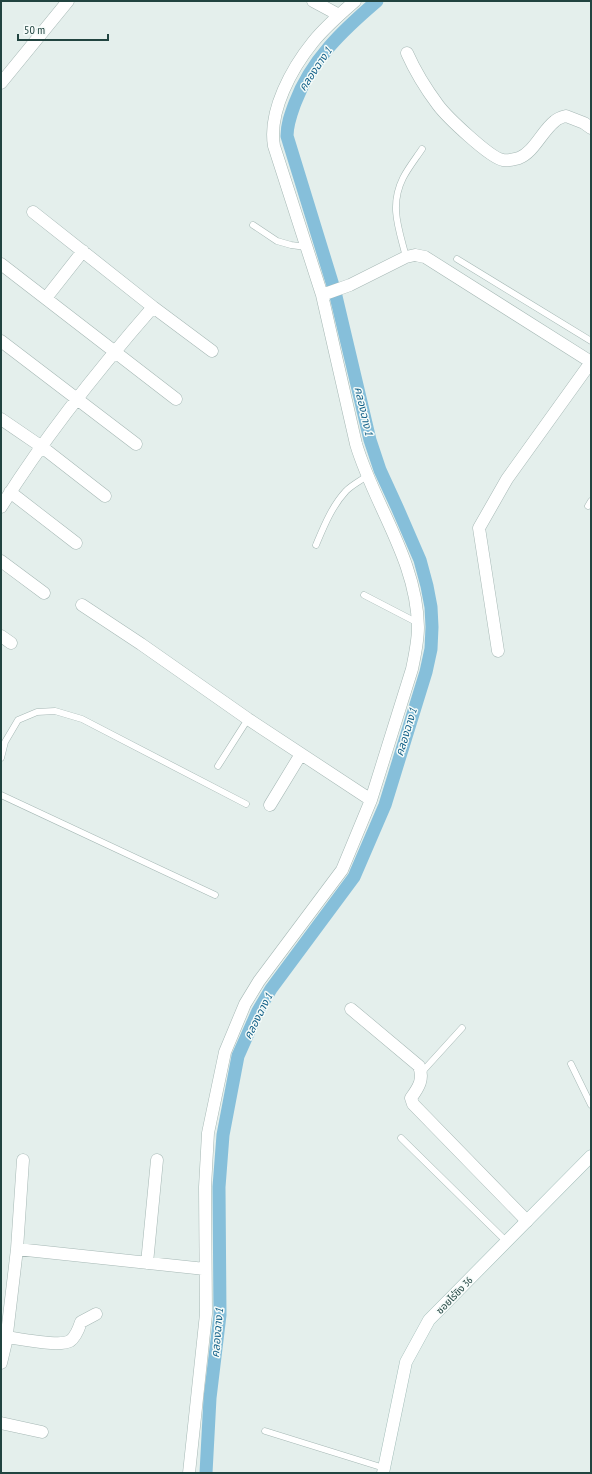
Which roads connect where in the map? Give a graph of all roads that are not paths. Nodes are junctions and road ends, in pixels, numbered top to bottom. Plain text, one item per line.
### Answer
1 (68, 1) edge
2 (313, 1) edge
3 (355, 1) edge
4 (339, 15) junction
5 (407, 53) dead end
6 (1, 83) edge
7 (591, 128) edge
8 (422, 149) dead end
9 (33, 212) dead end
10 (253, 225) dead end
11 (306, 247) junction
12 (83, 251) junction
13 (406, 257) junction
14 (456, 259) dead end
15 (1, 264) edge
16 (325, 294) junction
17 (46, 298) junction
18 (153, 307) junction
19 (1, 341) edge
20 (591, 341) edge
21 (114, 351) junction
22 (212, 352) dead end
23 (77, 398) junction
24 (176, 399) dead end
25 (1, 419) edge
26 (136, 444) dead end
27 (42, 447) junction
28 (367, 476) junction
29 (10, 492) junction
30 (105, 496) dead end
31 (1, 507) edge
32 (76, 543) dead end
33 (316, 545) dead end
34 (1, 562) edge
35 (44, 593) dead end
36 (364, 595) dead end
37 (82, 606) dead end
38 (418, 623) junction
39 (1, 636) edge
40 (11, 643) dead end
41 (498, 650) dead end
42 (248, 719) junction
43 (301, 754) junction
44 (1, 758) edge
45 (218, 766) dead end
46 (1, 795) edge
47 (371, 800) junction
48 (246, 804) dead end
49 (270, 805) dead end
50 (214, 895) dead end
51 (351, 1009) dead end
52 (462, 1028) dead end
53 (571, 1064) dead end
54 (422, 1072) junction
55 (591, 1105) edge
56 (401, 1138) dead end
57 (591, 1156) edge
58 (22, 1160) dead end
59 (157, 1160) dead end
60 (527, 1220) junction
61 (506, 1241) junction
62 (17, 1249) junction
63 (147, 1262) junction
64 (205, 1268) junction
65 (96, 1314) dead end
66 (5, 1340) edge
67 (1, 1363) edge
68 (1, 1422) edge
69 (265, 1431) dead end
70 (42, 1432) dead end
71 (384, 1470) edge
72 (189, 1473) edge

1 - 6 street
2 - 4 street
3 - 4 street
4 - 11 street
5 - 7 street
8 - 13 lane
9 - 12 street
10 - 11 lane
11 - 16 street
12 - 17 street
12 - 18 street
13 - 16 street
13 - 41 street
14 - 20 lane
15 - 17 street
16 - 28 street
17 - 21 street
18 - 21 street
18 - 22 street
19 - 23 street
21 - 23 street
21 - 24 street
23 - 26 street
23 - 27 street
25 - 27 street
27 - 29 street
27 - 30 street
28 - 33 lane
28 - 38 street
29 - 31 street
29 - 32 street
34 - 35 street
36 - 38 lane
37 - 42 street
38 - 47 street
39 - 40 street
42 - 43 street
42 - 45 lane
43 - 47 street
43 - 49 street
44 - 48 lane
46 - 50 lane
47 - 64 street
51 - 54 street
52 - 54 lane
53 - 55 lane
54 - 60 street
56 - 61 lane
57 - 60 street, ซอยไร่ขิง 36
58 - 62 street
59 - 63 street
60 - 61 street, ซอยไร่ขิง 36
61 - 71 street, ซอยไร่ขิง 36
62 - 63 street
62 - 66 street
63 - 64 street
64 - 72 street
65 - 66 street
66 - 67 street
68 - 70 street
69 - 71 lane

